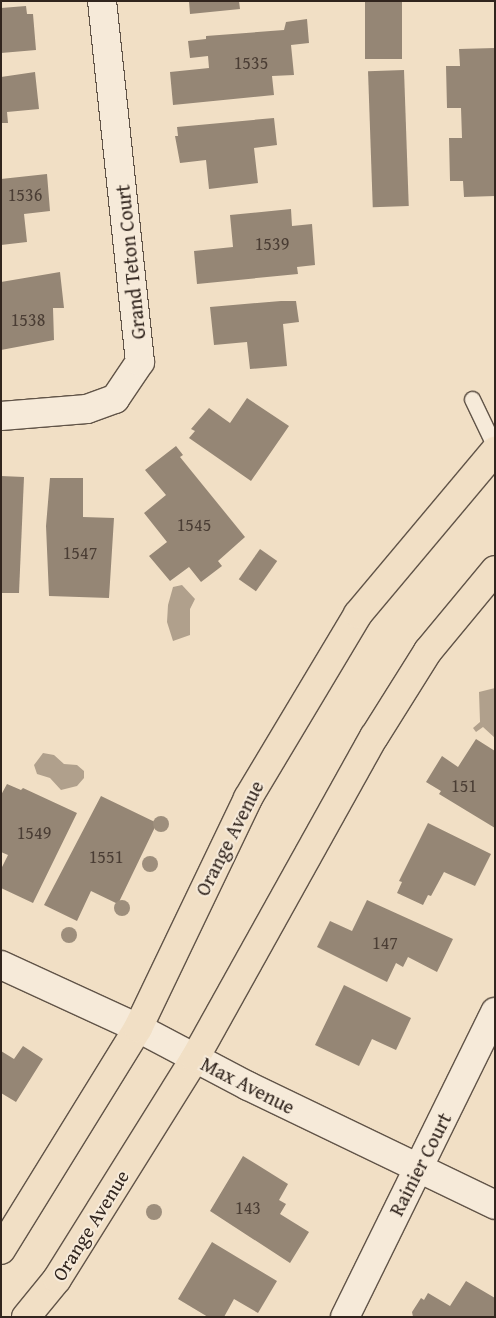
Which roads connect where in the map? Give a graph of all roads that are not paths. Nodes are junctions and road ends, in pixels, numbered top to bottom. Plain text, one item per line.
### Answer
1 (102, 1) edge
2 (472, 399) dead end
3 (1, 416) edge
4 (495, 447) edge
5 (495, 451) edge
6 (495, 570) edge
7 (1, 965) edge
8 (495, 1012) edge
9 (138, 1028) junction
10 (195, 1058) junction
11 (419, 1169) junction
12 (495, 1205) edge
13 (1, 1250) edge
14 (26, 1317) edge
15 (345, 1317) edge

1 - 3 street, Grand Teton Court
2 - 4 lane
5 - 9 main road, Orange Avenue
6 - 10 main road, Orange Avenue
7 - 9 street, Max Avenue
8 - 11 street, Rainier Court
9 - 10 street, Max Avenue
9 - 13 main road, Orange Avenue
10 - 11 street, Max Avenue
10 - 14 main road, Orange Avenue
11 - 12 street, Max Avenue
11 - 15 street, Rainier Court

